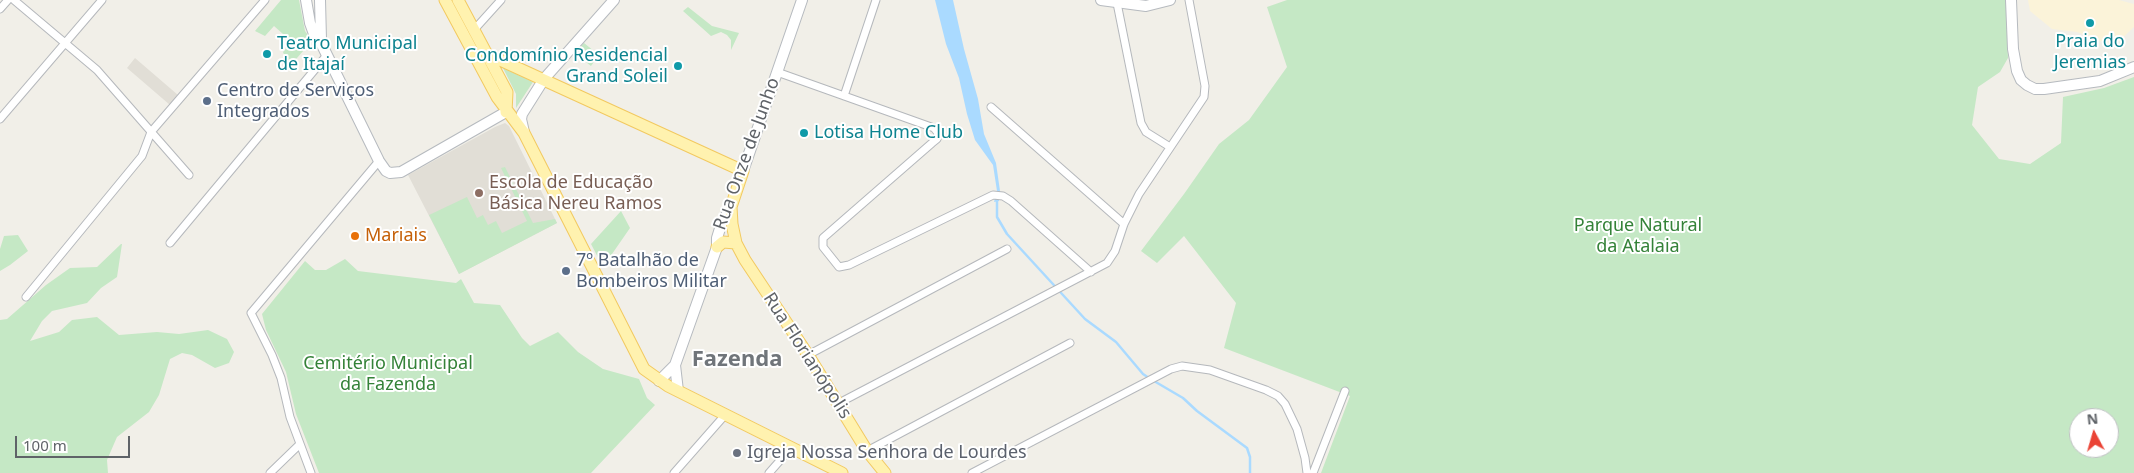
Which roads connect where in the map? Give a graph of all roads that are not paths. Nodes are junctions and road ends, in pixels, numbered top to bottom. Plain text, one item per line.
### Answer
1 (8, 0) edge
2 (14, 0) edge
3 (102, 0) edge
4 (266, 0) edge
5 (306, 0) edge
6 (320, 0) edge
7 (445, 0) edge
8 (458, 0) edge
9 (501, 0) edge
10 (614, 0) edge
11 (802, 0) edge
12 (876, 0) edge
13 (1101, 0) edge
14 (1170, 0) edge
15 (1189, 0) edge
16 (2011, 0) edge
17 (1117, 3) junction
18 (0, 9) edge
19 (473, 31) junction
20 (65, 43) junction
21 (322, 45) junction
22 (487, 54) junction
23 (327, 55) junction
24 (2134, 67) edge
25 (777, 72) junction
26 (544, 79) junction
27 (844, 96) junction
28 (991, 107) dead end
29 (506, 112) junction
30 (0, 119) edge
31 (151, 132) junction
32 (524, 133) junction
33 (1170, 147) junction
34 (379, 161) junction
35 (743, 171) junction
36 (189, 175) dead end
37 (731, 207) junction
38 (1124, 224) junction
39 (170, 243) dead end
40 (736, 243) junction
41 (717, 247) junction
42 (1007, 249) dead end
43 (1091, 272) junction
44 (26, 297) dead end
45 (1070, 343) dead end
46 (808, 355) junction
47 (675, 365) junction
48 (659, 381) junction
49 (678, 391) junction
50 (1345, 391) dead end
51 (839, 404) junction
52 (725, 415) junction
53 (300, 444) junction
54 (791, 448) junction
55 (867, 451) junction
56 (882, 472) edge
57 (270, 473) edge
58 (311, 473) edge
59 (674, 473) edge
60 (769, 473) edge
61 (842, 473) edge
62 (972, 473) edge
63 (1306, 473) edge
64 (1313, 473) edge

1 - 18 street
2 - 20 street
3 - 20 street
4 - 31 street
5 - 21 street
6 - 21 street
7 - 29 main road
8 - 19 main road
9 - 19 street
10 - 26 street
11 - 25 street, Rua Onze de Junho
12 - 27 street
13 - 17 street
14 - 17 street
15 - 33 street
16 - 24 street
17 - 33 street
19 - 22 main road
20 - 30 street
20 - 31 street
21 - 23 street
22 - 26 main road
22 - 29 main road
23 - 34 street
23 - 39 street
25 - 27 street
25 - 35 street, Rua Onze de Junho
26 - 32 street
26 - 35 main road
27 - 43 street
28 - 38 street
29 - 32 main road
29 - 34 street
31 - 36 street
31 - 44 street
32 - 48 main road
33 - 38 street
34 - 53 street
35 - 37 main road, Rua Onze de Junho
37 - 40 main road, Rua Florianópolis
37 - 41 street, Rua Onze de Junho
38 - 43 street
40 - 41 main road
40 - 46 main road, Rua Florianópolis
41 - 47 street, Rua Onze de Junho
42 - 46 street
43 - 51 street
45 - 55 street
46 - 51 main road, Rua Florianópolis
47 - 48 street, Rua Onze de Junho
47 - 49 street, Rua Onze de Junho
48 - 49 main road
49 - 52 main road
50 - 64 street
51 - 55 main road, Rua Florianópolis
52 - 54 main road
52 - 59 street
53 - 57 street
53 - 58 street
54 - 60 street
54 - 61 main road
55 - 56 main road, Rua Florianópolis
62 - 63 street

